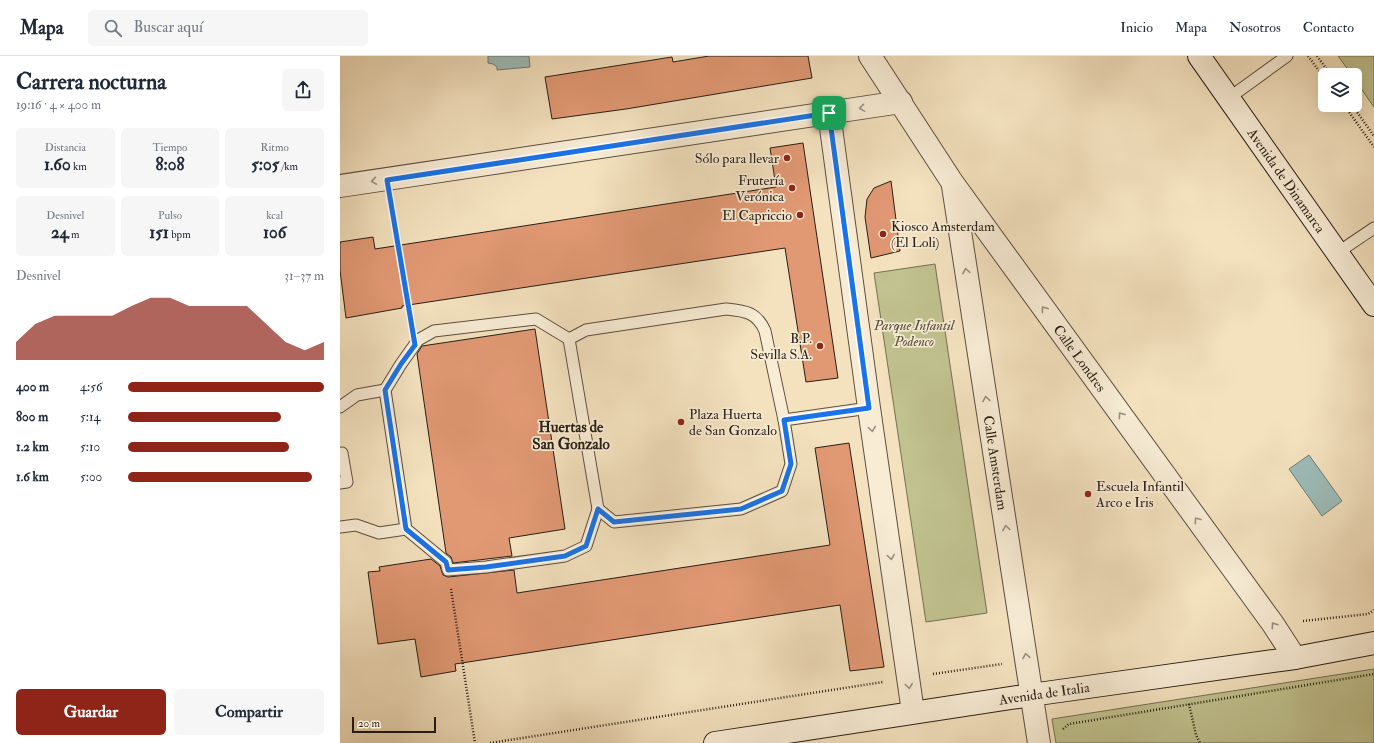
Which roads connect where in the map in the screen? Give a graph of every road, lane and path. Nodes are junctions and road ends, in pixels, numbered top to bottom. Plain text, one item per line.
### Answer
1 (870, 56) edge
2 (1199, 56) edge
3 (1288, 56) edge
4 (1308, 56) edge
5 (1317, 56) edge
6 (1326, 68) edge
7 (1318, 70) edge
8 (1229, 98) junction
9 (901, 102) junction
10 (1349, 112) edge
11 (1357, 112) edge
12 (829, 113) junction
13 (1374, 136) edge
14 (1374, 147) edge
15 (387, 180) junction
16 (952, 182) junction
17 (340, 186) edge
18 (1374, 228) edge
19 (1337, 253) junction
20 (1374, 305) edge
21 (569, 339) junction
22 (415, 345) junction
23 (385, 390) junction
24 (340, 407) edge
25 (869, 408) junction
26 (784, 420) junction
27 (340, 454) edge
28 (342, 468) edge
29 (340, 483) edge
30 (598, 509) junction
31 (340, 527) edge
32 (406, 529) junction
33 (448, 570) junction
34 (1374, 610) edge
35 (1298, 621) dead end
36 (1374, 643) edge
37 (1295, 658) junction
38 (1007, 663) dead end
39 (933, 674) dead end
40 (1374, 674) edge
41 (885, 682) dead end
42 (1032, 695) junction
43 (1189, 704) junction
44 (913, 712) junction
45 (1061, 731) dead end
46 (794, 737) edge
47 (475, 743) edge
48 (490, 743) edge
49 (715, 743) edge
50 (1039, 743) edge
51 (1200, 743) edge

1 - 9 street, Calle Londres
2 - 8 street, Avenida de Dinamarca
3 - 8 lane
4 - 7 path
5 - 6 path
8 - 19 street, Avenida de Dinamarca
9 -> 12 street
9 - 16 street, Calle Londres
10 - 14 path
11 - 13 path
12 - 15 street
12 - 25 street
15 -> 17 street
15 - 22 path
37 -> 16 street, Calle Londres
42 -> 16 street, Calle Amsterdam
18 - 19 lane
19 - 20 street, Avenida de Dinamarca
21 - 22 lane
21 - 26 lane
21 - 30 lane
22 - 23 lane
23 - 24 lane
23 - 32 lane
25 - 26 lane
25 -> 44 street
26 - 30 lane
27 - 28 lane
28 - 29 lane
30 - 33 lane
31 - 32 lane
32 - 33 lane
33 - 47 path
34 - 35 path
36 - 37 street, Avenida de Italia
37 - 42 street, Avenida de Italia
38 - 39 path
40 - 43 path
41 - 48 path
42 - 44 street, Avenida de Italia
42 - 50 street, Calle Amsterdam
43 - 45 path
43 - 51 path
44 - 46 street, Avenida de Italia
46 - 49 street, Avenida de Italia

